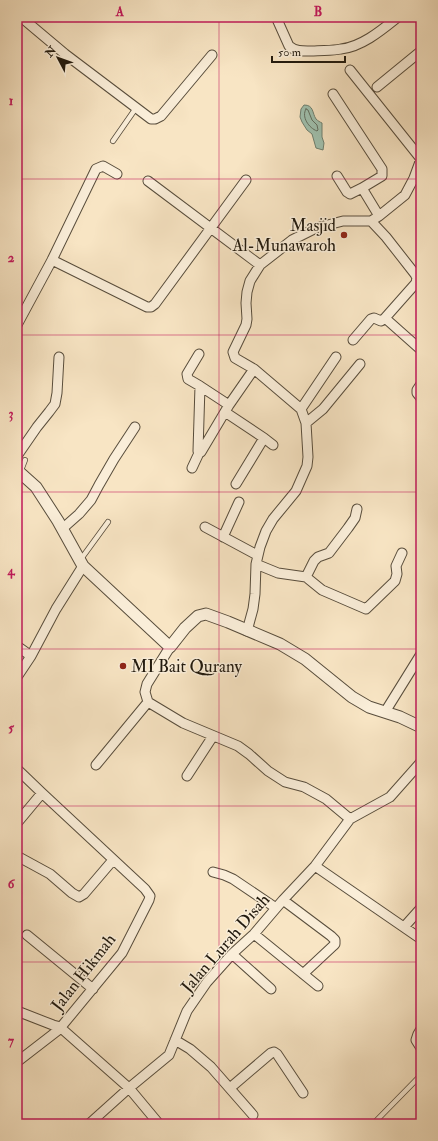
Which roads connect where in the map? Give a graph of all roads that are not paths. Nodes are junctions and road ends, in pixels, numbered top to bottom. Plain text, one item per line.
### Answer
1 (21, 17) edge
2 (276, 17) edge
3 (398, 17) edge
4 (419, 17) edge
5 (421, 21) edge
6 (421, 51) edge
7 (212, 56) dead end
8 (350, 70) dead end
9 (377, 87) dead end
10 (333, 94) dead end
11 (136, 108) junction
12 (113, 140) dead end
13 (421, 159) edge
14 (117, 174) dead end
15 (337, 176) dead end
16 (246, 180) dead end
17 (148, 181) dead end
18 (362, 188) junction
19 (379, 216) junction
20 (371, 221) junction
21 (212, 228) junction
22 (52, 260) junction
23 (260, 265) junction
24 (385, 318) junction
25 (17, 325) edge
26 (353, 340) dead end
27 (421, 350) edge
28 (199, 354) dead end
29 (59, 357) dead end
30 (336, 357) dead end
31 (360, 364) dead end
32 (254, 369) junction
33 (421, 384) edge
34 (200, 386) junction
35 (421, 398) edge
36 (227, 409) junction
37 (301, 409) junction
38 (306, 423) junction
39 (135, 427) dead end
40 (264, 438) junction
41 (273, 445) dead end
42 (199, 453) junction
43 (21, 458) edge
44 (192, 468) dead end
45 (19, 471) edge
46 (236, 484) dead end
47 (238, 502) dead end
48 (357, 509) dead end
49 (108, 522) dead end
50 (205, 527) dead end
51 (62, 529) junction
52 (223, 537) junction
53 (402, 553) dead end
54 (257, 555) junction
55 (81, 563) junction
56 (256, 564) junction
57 (306, 577) junction
58 (247, 631) junction
59 (17, 646) edge
60 (170, 647) junction
61 (421, 654) edge
62 (31, 656) junction
63 (17, 677) edge
64 (148, 702) junction
65 (384, 712) junction
66 (421, 727) edge
67 (213, 736) junction
68 (421, 762) edge
69 (96, 765) dead end
70 (17, 769) edge
71 (187, 776) dead end
72 (42, 793) junction
73 (350, 819) junction
74 (17, 823) edge
75 (17, 856) edge
76 (112, 860) junction
77 (315, 866) junction
78 (213, 872) dead end
79 (283, 900) junction
80 (276, 908) junction
81 (421, 908) edge
82 (404, 927) junction
83 (254, 934) junction
84 (27, 935) dead end
85 (421, 940) edge
86 (232, 954) junction
87 (303, 974) junction
88 (318, 986) dead end
89 (93, 989) junction
90 (271, 989) dead end
91 (17, 1011) edge
92 (61, 1027) junction
93 (421, 1030) edge
94 (175, 1040) junction
95 (421, 1048) edge
96 (17, 1062) edge
97 (421, 1075) edge
98 (129, 1088) junction
99 (230, 1088) junction
100 (304, 1093) dead end
101 (253, 1115) dead end
102 (375, 1122) dead end
103 (89, 1124) edge
104 (159, 1124) edge

1 - 11 street
2 - 3 street
4 - 5 street
6 - 9 street
7 - 11 street
8 - 13 street
10 - 18 street
11 - 12 lane
13 - 19 street
14 - 22 street
15 - 18 street
16 - 21 street
17 - 21 street
18 - 19 street
19 - 20 street
20 - 23 street
20 - 24 street
21 - 22 street
21 - 23 street
22 - 25 street
23 - 32 street
24 - 26 street
24 - 27 street
28 - 34 street
29 - 43 street
30 - 37 street
31 - 38 street
32 - 36 street
32 - 37 street
33 - 35 street
34 - 36 street
34 - 42 street
36 - 40 street
36 - 42 street
37 - 38 street
38 - 54 street
39 - 51 street
40 - 41 street
40 - 46 street
42 - 44 street
43 - 45 lane
45 - 51 street
47 - 52 street
48 - 57 street
49 - 55 lane
50 - 52 street
51 - 55 street
52 - 54 street
53 - 57 street
54 - 56 street
55 - 60 street
55 - 62 street
56 - 57 street
56 - 58 street
58 - 60 street
58 - 65 street
59 - 62 street
60 - 64 street
61 - 65 street
62 - 63 street
64 - 67 street
64 - 69 street
65 - 66 street
67 - 71 street
67 - 73 street
68 - 73 street, Jalan Lurah Disah
70 - 72 street, Jalan Hikmah
72 - 74 street
72 - 76 street, Jalan Hikmah
73 - 77 street, Jalan Lurah Disah
75 - 76 street
76 - 89 street, Jalan Hikmah
77 - 79 street, Jalan Lurah Disah
77 - 82 street
78 - 80 street
79 - 80 street, Jalan Lurah Disah
79 - 87 street
80 - 83 street, Jalan Lurah Disah
81 - 82 street
82 - 85 street
83 - 86 street, Jalan Lurah Disah
83 - 87 street
84 - 89 street
86 - 90 street
86 - 94 street, Jalan Lurah Disah
87 - 88 street
89 - 92 street, Jalan Hikmah
91 - 92 street
92 - 96 street, Jalan Hikmah
92 - 98 street
93 - 95 street
94 - 98 street, Jalan Lurah Disah
94 - 99 street
97 - 102 lane
98 - 103 street, Jalan Lurah Disah
98 - 104 street
99 - 100 street
99 - 101 street

